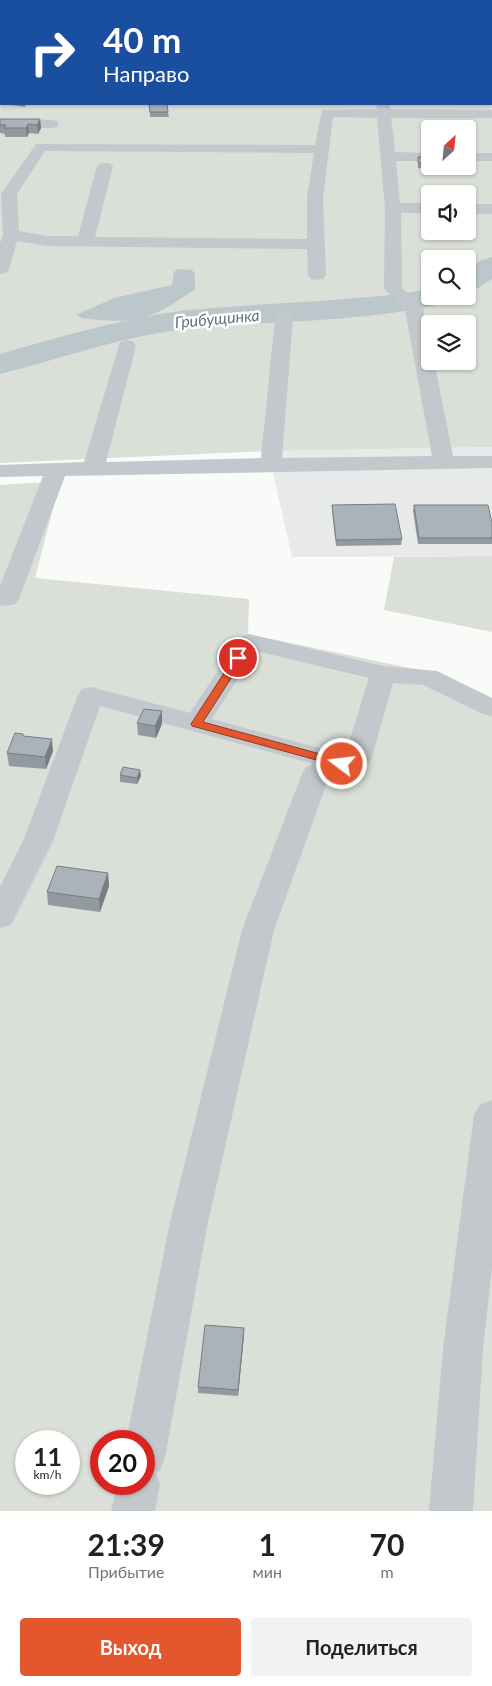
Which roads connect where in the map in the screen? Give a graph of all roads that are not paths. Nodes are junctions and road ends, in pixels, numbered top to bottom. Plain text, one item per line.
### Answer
1 (328, 108) edge
2 (383, 108) edge
3 (492, 114) edge
4 (0, 123) edge
5 (41, 148) junction
6 (322, 149) junction
7 (388, 156) junction
8 (421, 157) edge
9 (476, 157) edge
10 (492, 157) edge
11 (105, 166) dead end
12 (393, 208) junction
13 (421, 208) edge
14 (476, 209) edge
15 (492, 209) edge
16 (12, 235) junction
17 (85, 242) junction
18 (315, 244) junction
19 (0, 270) edge
20 (316, 275) dead end
21 (284, 318) dead end
22 (127, 346) dead end
23 (492, 462) edge
24 (444, 463) junction
25 (271, 465) junction
26 (93, 469) junction
27 (56, 470) junction
28 (0, 472) edge
29 (7, 599) dead end
30 (383, 674) junction
31 (492, 708) edge
32 (196, 724) junction
33 (342, 764) junction
34 (0, 918) edge
35 (492, 1115) edge
36 (149, 1430) edge
37 (137, 1495) edge
38 (134, 1511) edge
39 (451, 1511) edge

1 - 2 lane
1 - 6 lane
2 - 3 lane
2 - 7 lane
4 - 5 lane
5 - 6 lane
5 - 16 lane
6 - 18 lane
7 - 8 lane
7 - 12 lane
9 - 10 lane
11 - 17 lane
12 - 13 lane
12 - 24 lane
14 - 15 lane
16 - 17 lane
16 - 19 lane
17 - 18 lane
18 - 20 lane
21 - 25 lane
22 - 26 lane
23 - 24 lane
24 - 25 lane
25 - 26 lane
26 - 27 lane
27 - 28 lane
27 - 29 lane
30 - 31 lane
30 - 32 lane
30 - 33 lane
32 - 33 lane
32 - 34 lane
33 - 36 lane
35 - 39 lane
37 - 38 lane

